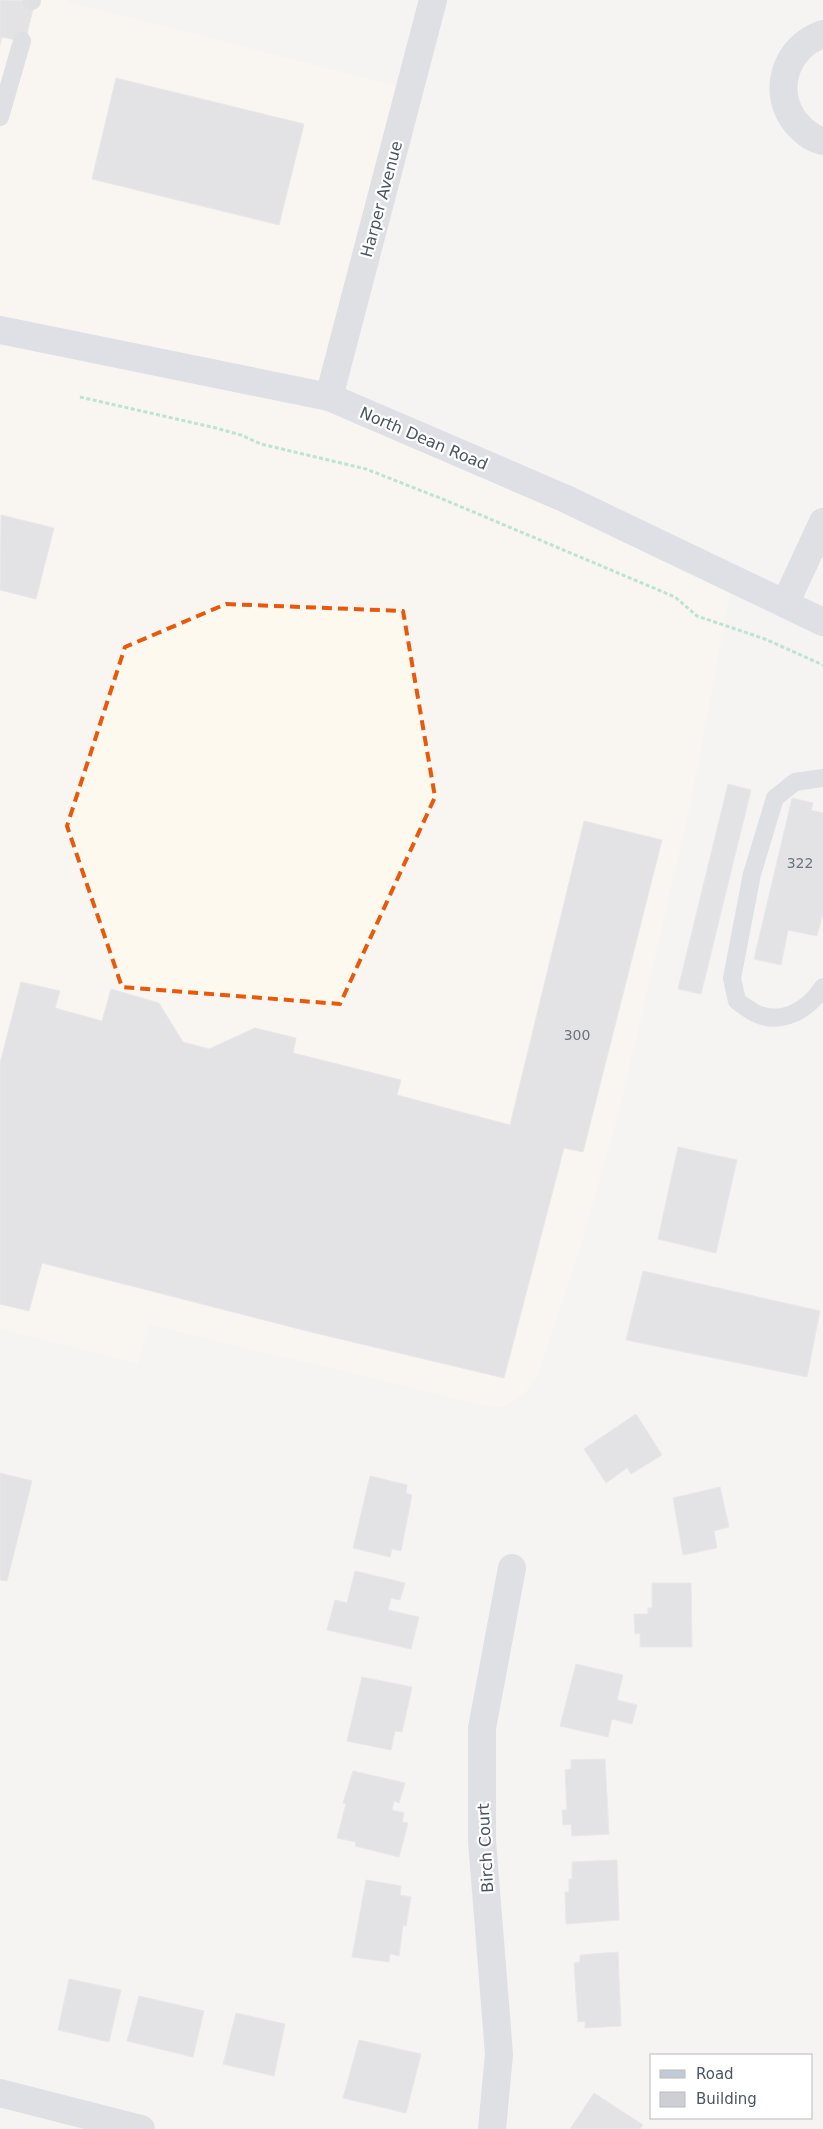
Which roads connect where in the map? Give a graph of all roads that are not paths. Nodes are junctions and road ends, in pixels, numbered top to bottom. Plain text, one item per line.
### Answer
1 (434, 0) edge
2 (823, 34) edge
3 (22, 41) dead end
4 (0, 118) edge
5 (823, 141) edge
6 (0, 330) edge
7 (329, 397) junction
8 (823, 522) edge
9 (785, 604) junction
10 (823, 622) edge
11 (823, 778) edge
12 (823, 987) edge
13 (512, 1568) dead end
14 (0, 2094) edge
15 (141, 2129) edge
16 (492, 2129) edge

1 - 7 street, Harper Avenue
2 - 5 street
3 - 4 lane
6 - 7 street, North Dean Road
7 - 9 street, North Dean Road
8 - 9 street
9 - 10 street, North Dean Road
11 - 12 lane
13 - 16 street, Birch Court
14 - 15 street

